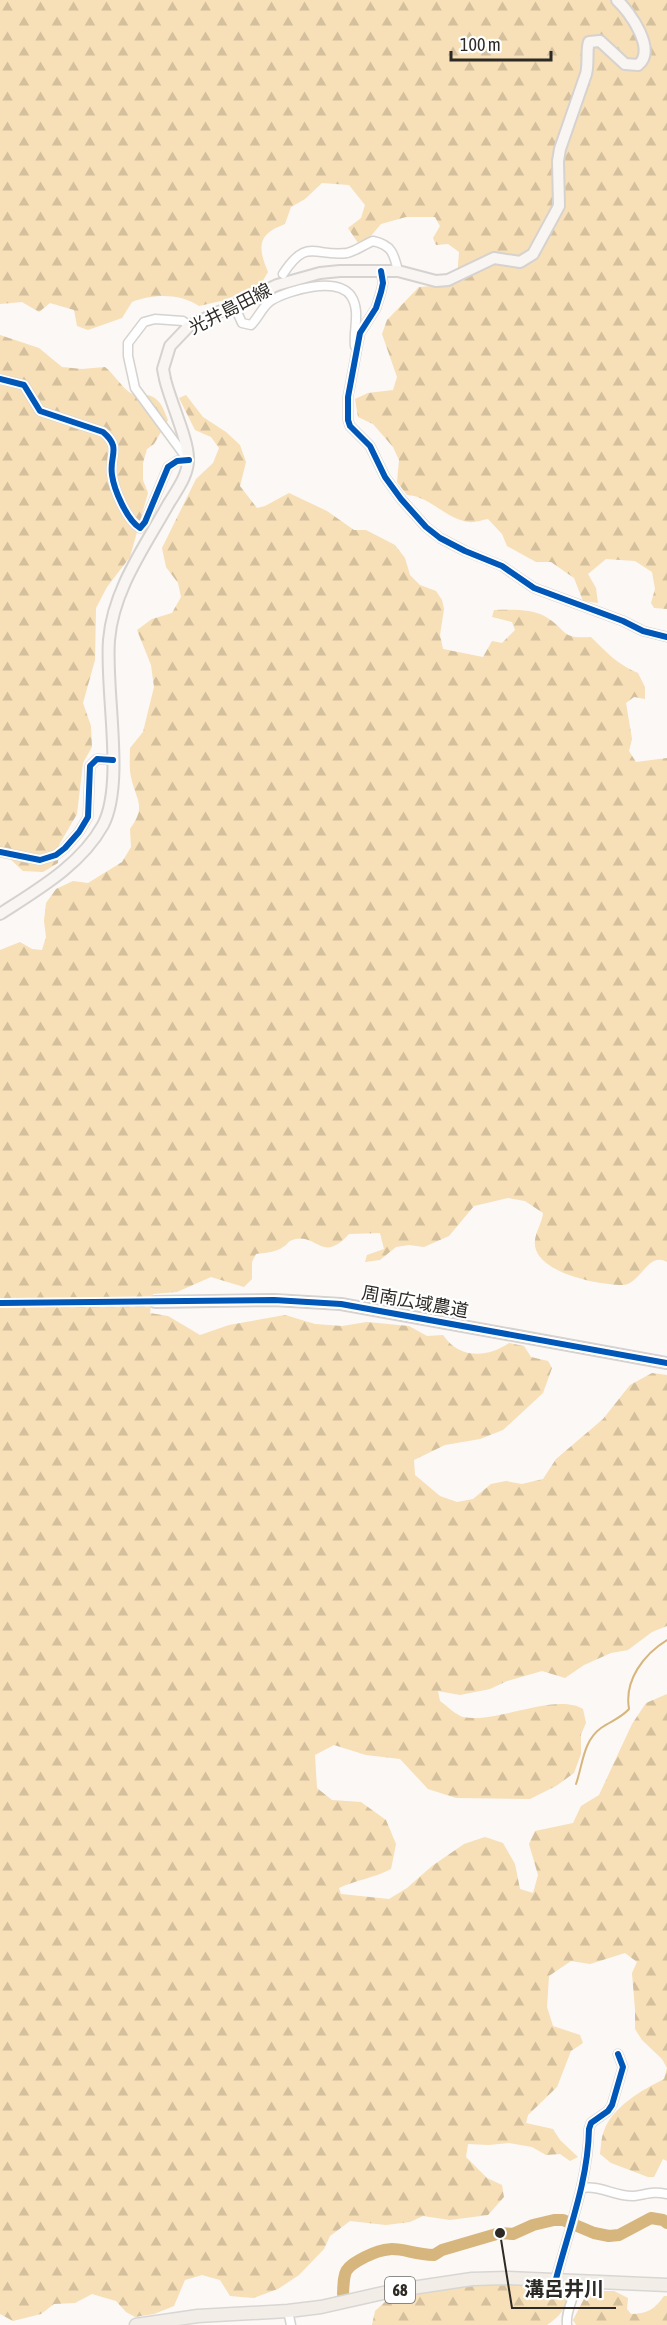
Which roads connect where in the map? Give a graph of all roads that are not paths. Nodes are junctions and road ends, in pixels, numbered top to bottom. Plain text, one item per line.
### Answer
1 (617, 0) edge
2 (381, 270) junction
3 (398, 271) junction
4 (286, 278) junction
5 (234, 305) junction
6 (189, 326) junction
7 (356, 355) junction
8 (0, 379) edge
9 (189, 460) junction
10 (667, 637) edge
11 (113, 760) junction
12 (0, 852) edge
13 (0, 914) edge
14 (155, 1302) tunnel mouth
15 (667, 1364) edge
16 (618, 2054) dead end
17 (583, 2188) junction
18 (667, 2194) edge
19 (556, 2279) junction
20 (576, 2281) junction
21 (667, 2285) edge
22 (288, 2311) junction
23 (136, 2325) edge
24 (291, 2325) edge
25 (567, 2325) edge

1 - 3 main road, 光井島田線
2 - 3 main road, 光井島田線
2 - 4 main road, 光井島田線
2 - 7 street
3 - 4 street
4 - 5 main road, 光井島田線
5 - 6 main road, 光井島田線
5 - 7 street
6 - 9 main road, 光井島田線
6 - 9 street
7 - 10 street
8 - 9 street
9 - 11 main road
11 - 12 street
11 - 13 main road
14 - 15 street, 周南広域農道
16 - 17 street
17 - 18 street
17 - 19 street
19 - 20 main road, 68
19 - 22 main road, 68
20 - 21 main road, 68
20 - 25 street
22 - 23 main road, 68
22 - 24 street

